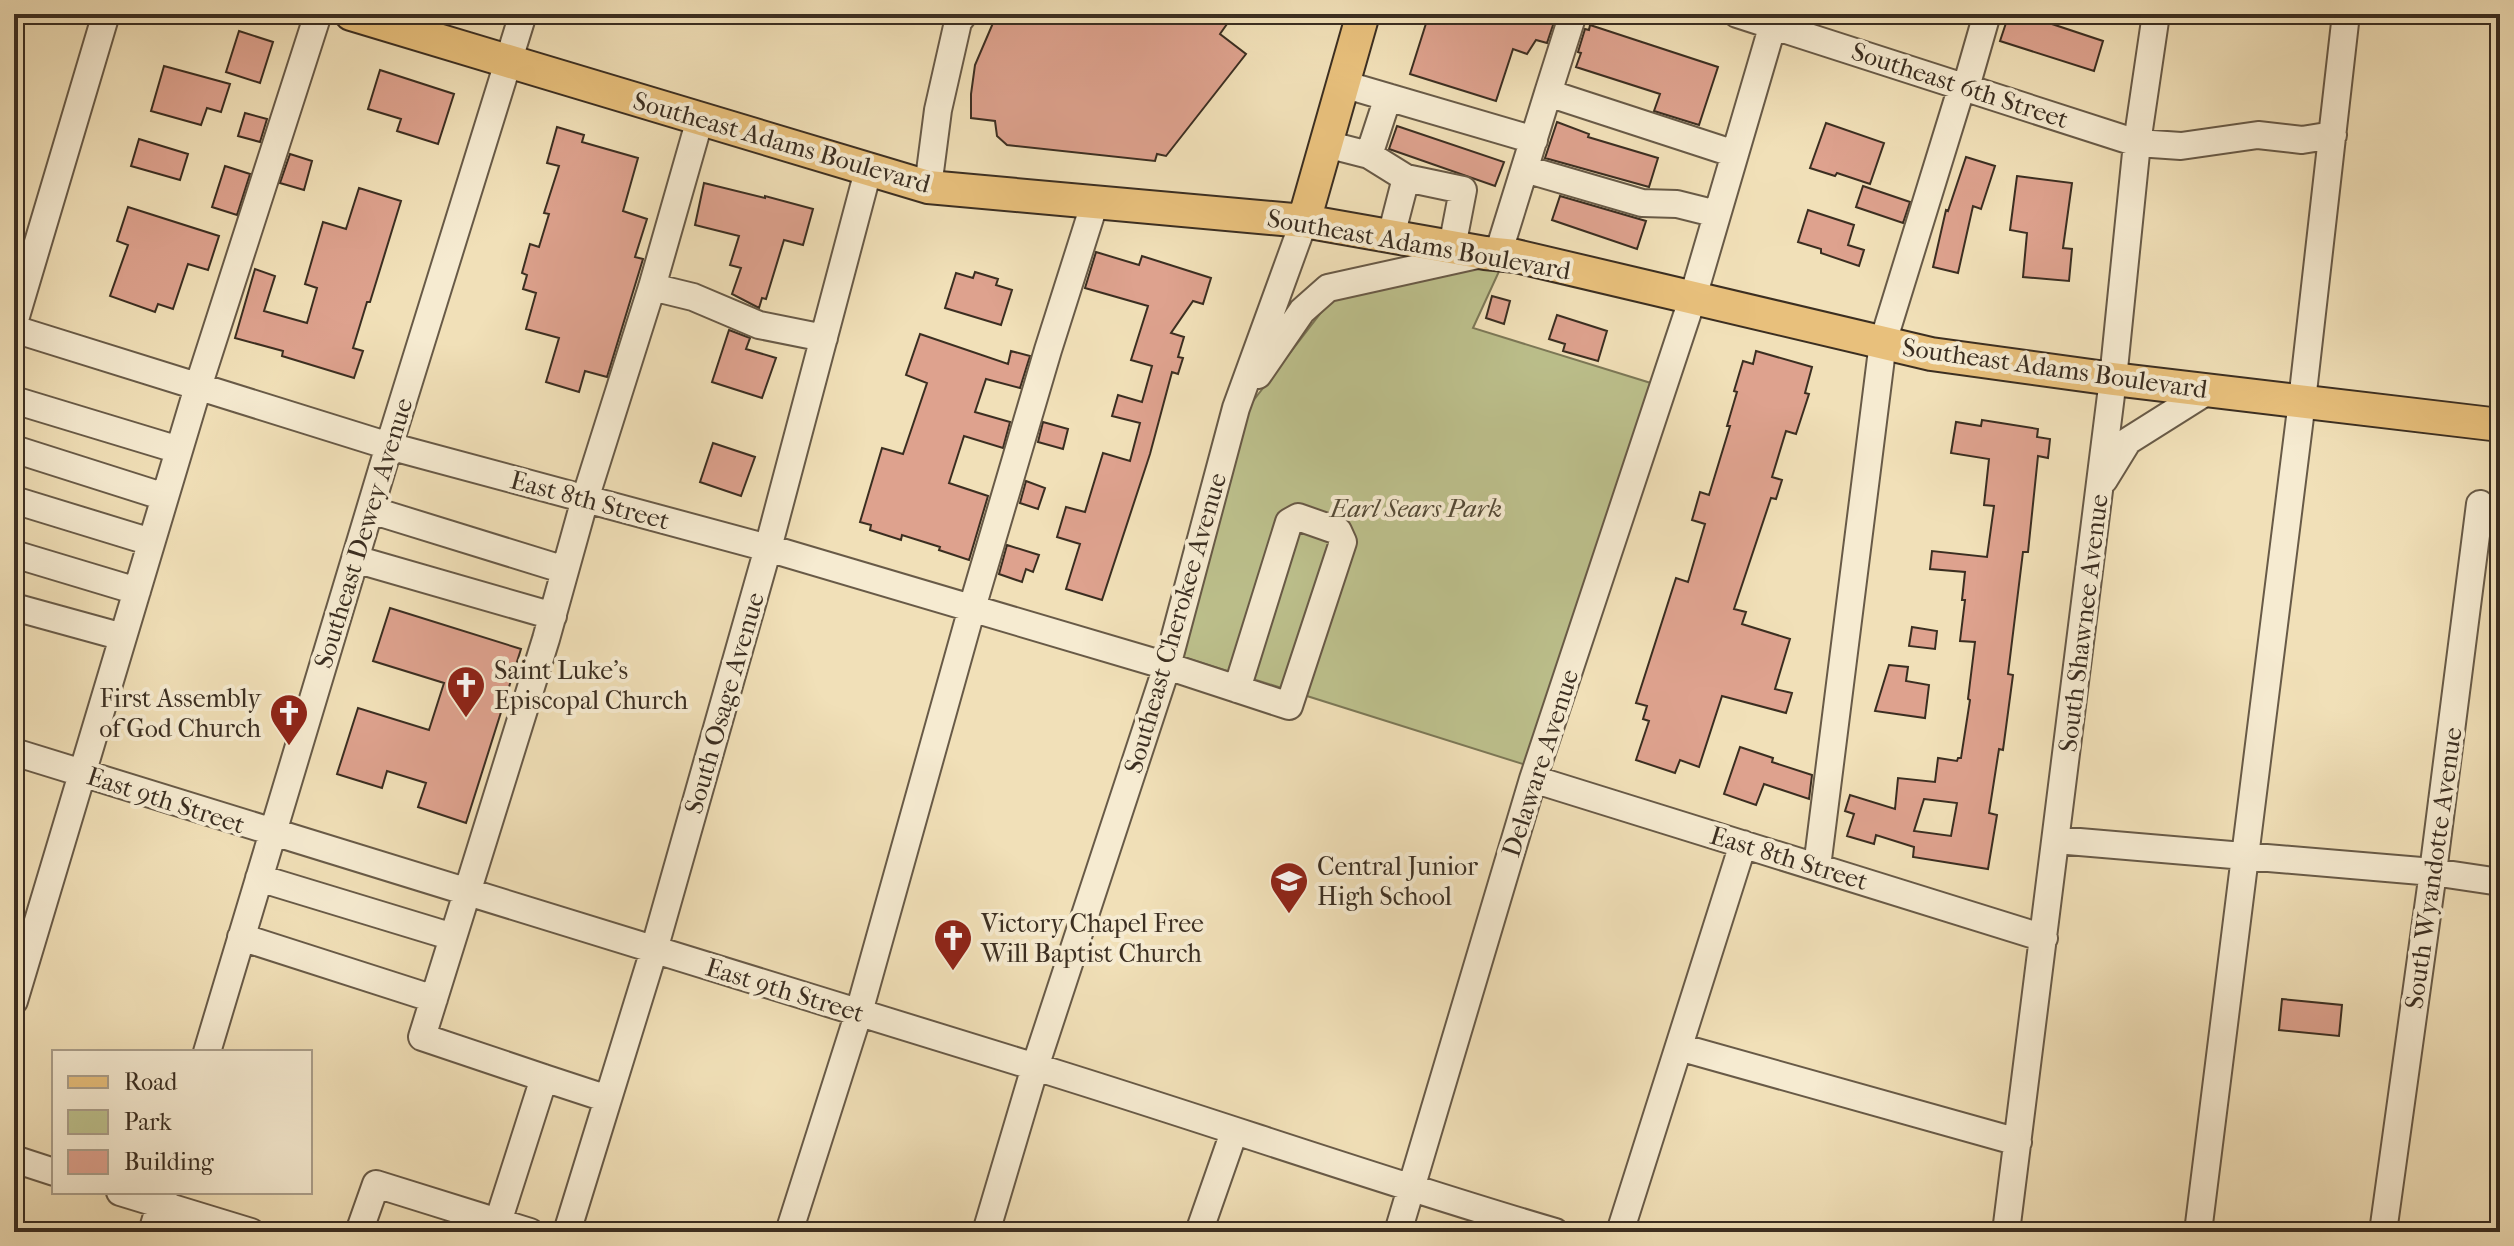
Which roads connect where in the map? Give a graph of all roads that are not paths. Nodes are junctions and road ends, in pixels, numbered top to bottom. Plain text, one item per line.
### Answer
1 (106, 14) edge
2 (318, 14) edge
3 (351, 14) edge
4 (523, 14) edge
5 (1363, 14) edge
6 (1573, 14) edge
7 (1737, 14) edge
8 (1987, 14) edge
9 (2156, 14) edge
10 (2346, 14) edge
11 (957, 17) edge
12 (1775, 19) edge
13 (508, 61) junction
14 (1343, 84) junction
15 (1964, 86) junction
16 (1548, 93) junction
17 (1388, 97) junction
18 (700, 119) junction
19 (2333, 135) junction
20 (1534, 140) junction
21 (2137, 143) junction
22 (1326, 144) junction
23 (1735, 154) junction
24 (1369, 155) junction
25 (1525, 169) junction
26 (868, 171) junction
27 (1406, 178) junction
28 (928, 187) junction
29 (1095, 202) junction
30 (1717, 214) junction
31 (1304, 221) junction
32 (1391, 236) junction
33 (1452, 247) junction
34 (1492, 254) junction
35 (652, 287) junction
36 (1693, 297) junction
37 (14, 323) edge
38 (14, 329) edge
39 (824, 338) junction
40 (1883, 342) junction
41 (2113, 379) junction
42 (198, 387) junction
43 (2209, 390) junction
44 (14, 400) edge
45 (2302, 401) junction
46 (1236, 408) junction
47 (2500, 425) edge
48 (389, 446) junction
49 (14, 449) edge
50 (179, 450) junction
51 (2100, 486) junction
52 (165, 497) junction
53 (585, 499) junction
54 (14, 500) edge
55 (2480, 504) dead end
56 (371, 510) junction
57 (151, 542) junction
58 (768, 548) junction
59 (14, 554) edge
60 (355, 559) junction
61 (565, 570) junction
62 (137, 591) junction
63 (14, 607) edge
64 (972, 608) junction
65 (553, 616) junction
66 (123, 637) junction
67 (1167, 666) junction
68 (1237, 689) junction
69 (14, 752) edge
70 (81, 774) junction
71 (1533, 779) junction
72 (273, 834) junction
73 (2056, 840) junction
74 (1743, 844) junction
75 (2244, 856) junction
76 (1817, 867) junction
77 (2433, 872) junction
78 (259, 878) junction
79 (2500, 882) edge
80 (467, 893) junction
81 (241, 937) junction
82 (453, 937) junction
83 (2044, 938) junction
84 (654, 950) junction
85 (434, 999) junction
86 (14, 1001) edge
87 (859, 1012) junction
88 (1679, 1047) junction
89 (208, 1050) edge
90 (1035, 1067) junction
91 (544, 1078) junction
92 (608, 1099) junction
93 (1234, 1132) junction
94 (2018, 1142) junction
95 (14, 1159) edge
96 (52, 1171) edge
97 (1411, 1190) junction
98 (134, 1194) edge
99 (162, 1198) edge
100 (498, 1222) junction
101 (152, 1232) edge
102 (251, 1232) edge
103 (359, 1232) edge
104 (530, 1232) edge
105 (567, 1232) edge
106 (789, 1232) edge
107 (986, 1232) edge
108 (1199, 1232) edge
109 (1398, 1232) edge
110 (1555, 1232) edge
111 (1620, 1232) edge
112 (2006, 1232) edge
113 (2198, 1232) edge
114 (2383, 1232) edge

1 - 37 street
2 - 42 street
3 - 13 main road, Southeast Adams Boulevard
4 - 13 street, Southeast Dewey Avenue
5 - 14 main road, Southeast Cherokee Avenue
6 - 16 street
7 - 12 street, Southeast 6th Street
8 - 15 street
9 - 21 street, South Shawnee Avenue
10 - 19 street
11 - 28 street
12 - 15 street, Southeast 6th Street
12 - 23 street, Delaware Avenue
13 - 18 main road, Southeast Adams Boulevard
13 - 48 street, Southeast Dewey Avenue
14 - 17 street
14 - 22 main road, Southeast Cherokee Avenue
15 - 21 street, Southeast 6th Street
15 - 40 street
16 - 20 street
16 - 23 street
17 - 20 street
17 - 24 street
18 - 26 main road, Southeast Adams Boulevard
18 - 35 street
19 - 21 street, Southeast 6th Street
19 - 45 street
20 - 25 street
21 - 41 street, South Shawnee Avenue
22 - 24 street
22 - 31 main road, Southeast Cherokee Avenue
23 - 30 street, Delaware Avenue
24 - 27 street
25 - 30 street
25 - 34 street
26 - 28 main road, Southeast Adams Boulevard
26 - 39 street, South Osage Avenue
27 - 32 street
27 - 33 street
28 - 29 main road, Southeast Adams Boulevard
29 - 31 main road, Southeast Adams Boulevard
29 - 64 street
30 - 36 street, Delaware Avenue
31 - 32 main road, Southeast Adams Boulevard
31 - 46 street, Southeast Cherokee Avenue
32 - 33 main road, Southeast Adams Boulevard
33 - 34 main road, Southeast Adams Boulevard
34 - 36 main road, Southeast Adams Boulevard
34 - 46 street
35 - 39 street
35 - 53 street
36 - 40 main road, Southeast Adams Boulevard
36 - 71 street, Delaware Avenue
38 - 42 street, East 8th Street
39 - 58 street, South Osage Avenue
40 - 41 main road, Southeast Adams Boulevard
40 - 76 street
41 - 43 main road, Southeast Adams Boulevard
41 - 51 street, South Shawnee Avenue
42 - 48 street, East 8th Street
42 - 50 street
43 - 45 main road, Southeast Adams Boulevard
43 - 51 street
44 - 50 street
45 - 47 main road, Southeast Adams Boulevard
45 - 75 street
46 - 67 street, Southeast Cherokee Avenue
48 - 53 street, East 8th Street
48 - 56 street, Southeast Dewey Avenue
49 - 52 street
50 - 52 street
51 - 73 street, South Shawnee Avenue
52 - 57 street
53 - 58 street, East 8th Street
53 - 61 street
54 - 57 street
55 - 77 street, South Wyandotte Avenue
56 - 60 street, Southeast Dewey Avenue
56 - 61 street
57 - 62 street
58 - 64 street, East 8th Street
58 - 84 street, South Osage Avenue
59 - 62 street
60 - 65 street
60 - 72 street, Southeast Dewey Avenue
61 - 65 street
62 - 66 street
63 - 66 street
64 - 67 street, East 8th Street
64 - 87 street
65 - 80 street
66 - 70 street
67 - 68 street, East 8th Street
67 - 90 street, Southeast Cherokee Avenue
68 - 68 street, East 8th Street
69 - 70 street, East 9th Street
70 - 72 street, East 9th Street
70 - 86 street
71 - 74 street, East 8th Street
71 - 97 street, Delaware Avenue
72 - 78 street, Southeast Dewey Avenue
72 - 80 street, East 9th Street
73 - 75 street
73 - 83 street, South Shawnee Avenue
74 - 76 street, East 8th Street
74 - 88 street
75 - 77 street
75 - 113 street
76 - 83 street, East 8th Street
77 - 79 street
77 - 114 street, South Wyandotte Avenue
78 - 81 street, Southeast Dewey Avenue
78 - 82 street
80 - 82 street
80 - 84 street, East 9th Street
81 - 85 street
81 - 89 street, Southeast Dewey Avenue
82 - 85 street
83 - 94 street, South Shawnee Avenue
84 - 87 street, East 9th Street
84 - 92 street, South Osage Avenue
85 - 91 street
87 - 90 street, East 9th Street
87 - 106 street
88 - 94 street
88 - 111 street
90 - 93 street, East 9th Street
90 - 107 street, Southeast Cherokee Avenue
91 - 92 street
91 - 100 street
92 - 105 street, South Osage Avenue
93 - 97 street, East 9th Street
93 - 108 street
94 - 112 street, South Shawnee Avenue
95 - 96 street
97 - 109 street, Delaware Avenue
97 - 110 street, East 9th Street
98 - 99 street
99 - 101 street
99 - 102 street
100 - 103 street
100 - 104 street

